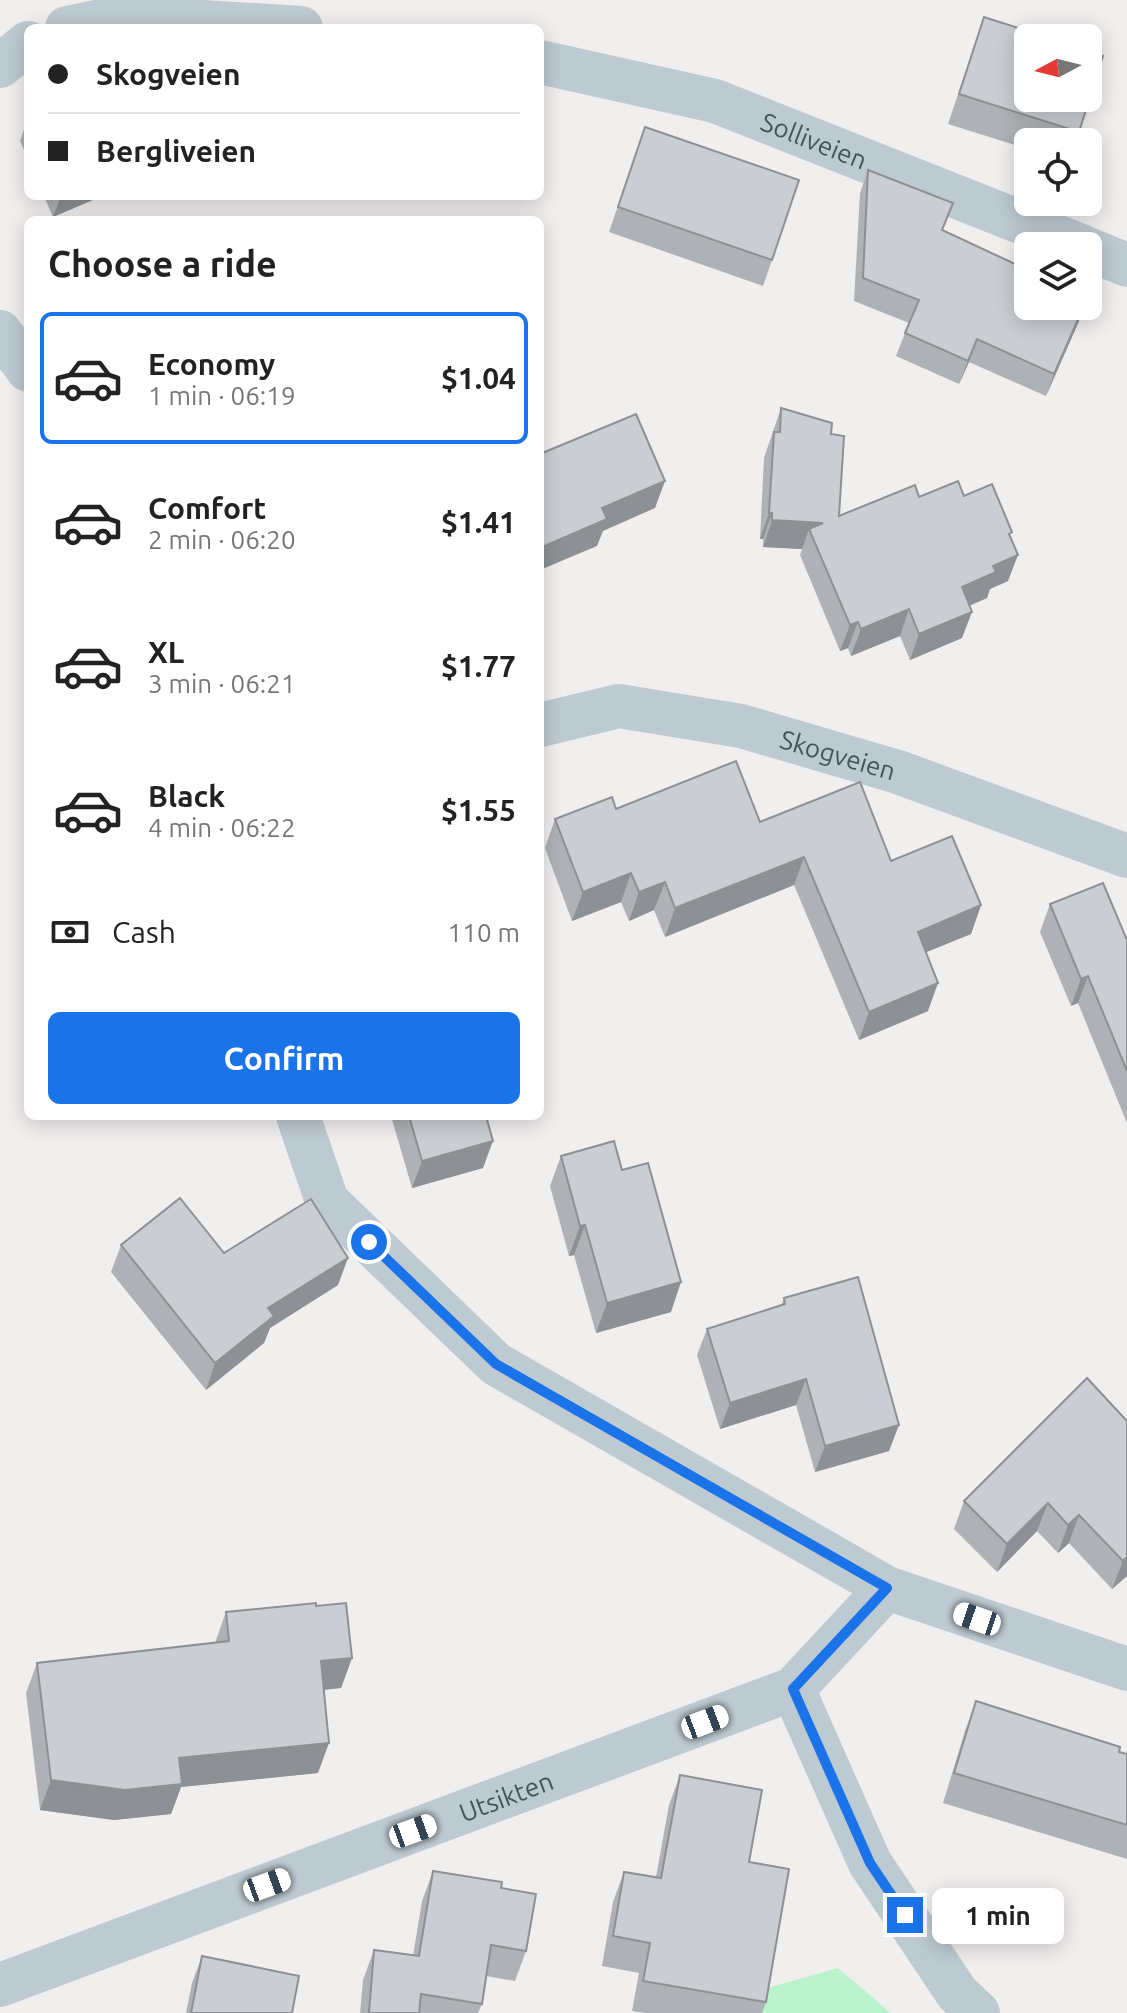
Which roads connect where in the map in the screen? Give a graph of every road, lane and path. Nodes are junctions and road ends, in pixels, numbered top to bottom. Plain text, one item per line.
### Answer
1 (86, 24) edge
2 (235, 24) edge
3 (24, 46) edge
4 (544, 63) edge
5 (0, 66) edge
6 (1104, 250) edge
7 (0, 332) edge
8 (24, 365) edge
9 (544, 724) edge
10 (1127, 856) edge
11 (299, 1120) edge
12 (887, 1588) junction
13 (1127, 1669) edge
14 (793, 1689) junction
15 (2, 1976) edge
16 (978, 2013) edge

1 - 2 street
3 - 5 street
4 - 6 street, Solliveien
7 - 8 street
9 - 10 street, Skogveien
11 - 12 street
12 - 13 street
12 - 14 street, Utsikten
14 - 15 street, Utsikten
14 - 16 street

